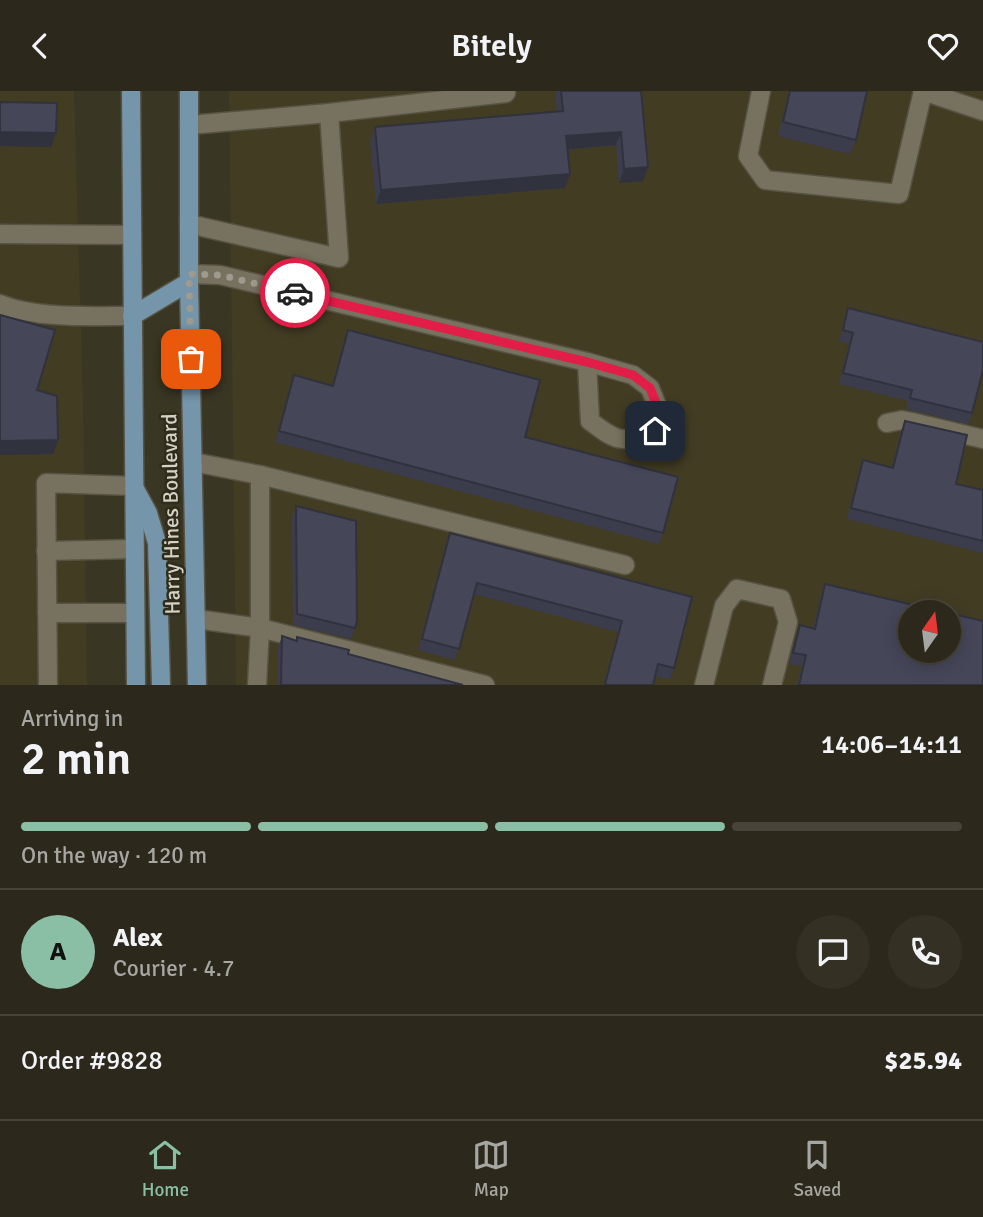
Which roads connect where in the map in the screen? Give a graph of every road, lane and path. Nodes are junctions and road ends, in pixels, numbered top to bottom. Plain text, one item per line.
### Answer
1 (131, 91) edge
2 (188, 91) edge
3 (761, 91) edge
4 (506, 93) dead end
5 (983, 111) edge
6 (329, 113) junction
7 (189, 125) junction
8 (189, 223) junction
9 (0, 234) edge
10 (132, 235) junction
11 (189, 278) junction
12 (0, 304) edge
13 (132, 316) junction
14 (587, 362) junction
15 (887, 423) dead end
16 (983, 439) edge
17 (193, 462) junction
18 (260, 475) junction
19 (133, 486) junction
20 (134, 549) junction
21 (46, 551) junction
22 (625, 565) dead end
23 (47, 613) junction
24 (135, 613) junction
25 (196, 619) junction
26 (260, 628) junction
27 (48, 685) edge
28 (136, 685) edge
29 (161, 685) edge
30 (197, 685) edge
31 (257, 685) edge
32 (485, 685) edge
33 (704, 685) edge
34 (772, 685) edge

1 - 10 main road, Harry Hines Boulevard
2 - 7 main road, Harry Hines Boulevard
3 - 5 lane
4 - 6 lane
6 - 7 lane
6 - 8 lane
7 - 8 main road, Harry Hines Boulevard
8 - 11 main road, Harry Hines Boulevard
9 - 10 lane
10 - 13 main road, Harry Hines Boulevard
11 - 13 main road
11 - 14 lane
11 - 17 main road, Harry Hines Boulevard
12 - 13 lane
13 - 19 main road, Harry Hines Boulevard
14 - 14 lane
15 - 16 lane
17 - 18 lane
17 - 25 main road, Harry Hines Boulevard
18 - 22 lane
18 - 26 lane
19 - 20 main road, Harry Hines Boulevard
19 - 21 lane
19 - 29 main road
20 - 21 lane
20 - 24 main road, Harry Hines Boulevard
21 - 23 lane
23 - 24 lane
23 - 27 lane
24 - 28 main road, Harry Hines Boulevard
25 - 26 lane
25 - 30 main road, Harry Hines Boulevard
26 - 31 lane
26 - 32 lane
33 - 34 lane

